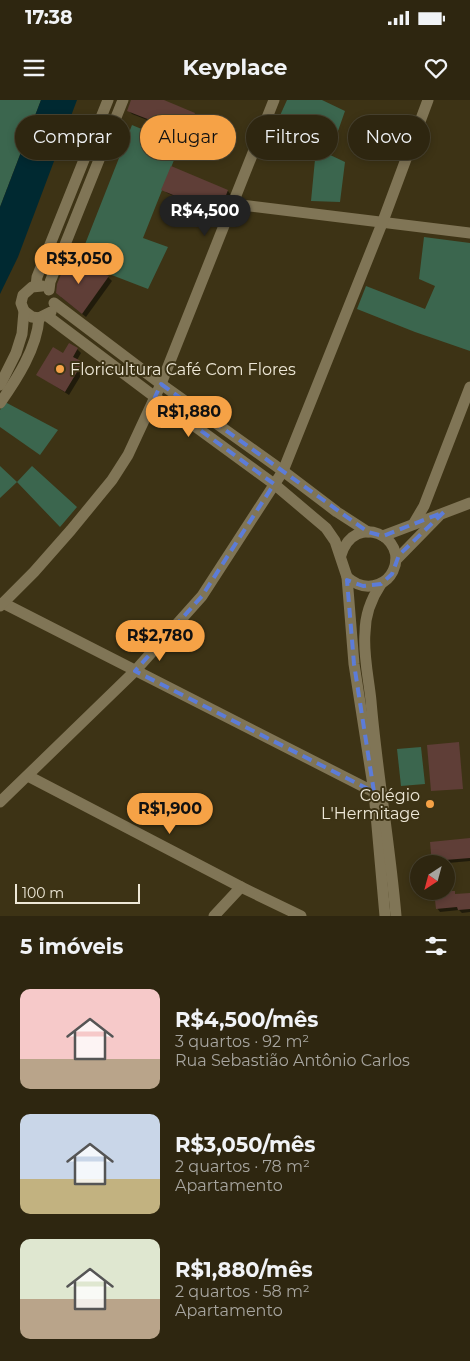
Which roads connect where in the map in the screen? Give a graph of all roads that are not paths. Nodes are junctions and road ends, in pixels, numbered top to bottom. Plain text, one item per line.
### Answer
1 (108, 100) edge
2 (123, 100) edge
3 (274, 100) edge
4 (428, 100) edge
5 (233, 204) junction
6 (383, 221) junction
7 (470, 233) edge
8 (36, 286) junction
9 (49, 290) junction
10 (54, 303) junction
11 (24, 311) junction
12 (43, 317) junction
13 (161, 384) junction
14 (0, 385) edge
15 (470, 387) edge
16 (155, 398) junction
17 (0, 403) edge
18 (283, 471) junction
19 (274, 484) junction
20 (470, 503) edge
21 (444, 512) junction
22 (414, 523) junction
23 (368, 532) junction
24 (383, 536) junction
25 (341, 556) junction
26 (396, 560) junction
27 (347, 577) junction
28 (381, 584) junction
29 (1, 604) edge
30 (135, 671) junction
31 (28, 776) junction
32 (374, 792) junction
33 (0, 802) edge
34 (241, 887) junction
35 (214, 916) edge
36 (301, 916) edge
37 (385, 916) edge
38 (396, 916) edge

1 - 8 street
2 - 9 street
3 - 5 street
4 - 6 street
5 - 6 street
5 - 13 street
6 - 7 street
6 - 18 street
8 - 9 street
8 - 11 street
9 - 10 street
10 - 12 street
10 - 13 street
11 - 12 street
11 - 14 street
12 - 16 street
12 - 17 street
13 - 16 street
13 - 18 street
15 - 22 street
16 - 19 street
16 - 29 street
18 - 19 street
18 - 23 street
19 - 25 street
19 - 30 street
20 - 21 street
21 - 22 street
21 - 26 street
22 - 24 street
23 - 24 street
23 - 25 street
24 - 26 street
25 - 27 street
26 - 28 street
27 - 28 street
27 - 32 street
28 - 38 street
29 - 30 street
30 - 31 street
30 - 32 street
31 - 33 street
31 - 34 street
32 - 37 street
34 - 35 street
34 - 36 street

